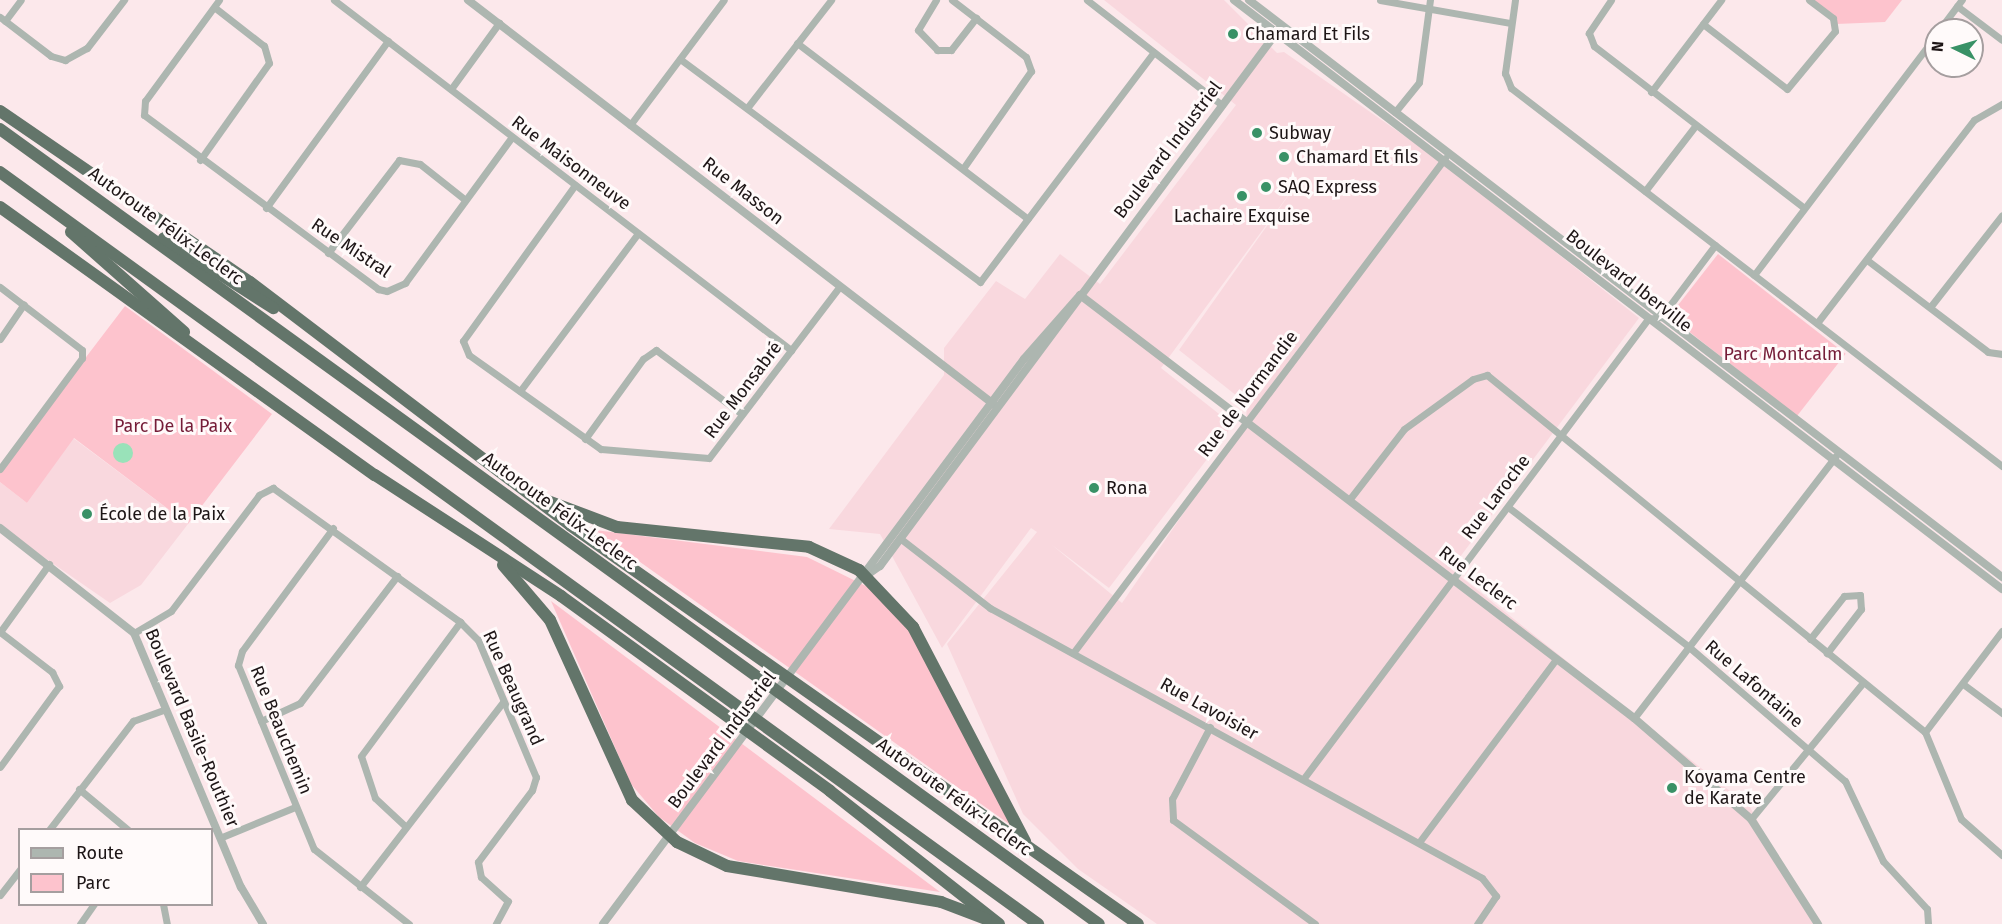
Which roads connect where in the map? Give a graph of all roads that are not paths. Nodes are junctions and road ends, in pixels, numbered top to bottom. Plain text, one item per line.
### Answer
1 (21, 0) edge
2 (124, 0) edge
3 (219, 0) edge
4 (334, 0) edge
5 (468, 0) edge
6 (724, 0) edge
7 (831, 0) edge
8 (936, 0) edge
9 (952, 0) edge
10 (1087, 0) edge
11 (1234, 0) edge
12 (1249, 0) edge
13 (1380, 0) edge
14 (1430, 0) edge
15 (1515, 0) edge
16 (1611, 0) edge
17 (1721, 0) edge
18 (1809, 0) edge
19 (1960, 3) edge
20 (214, 7) junction
21 (1429, 11) junction
22 (976, 18) junction
23 (1949, 18) edge
24 (3, 19) edge
25 (1511, 23) junction
26 (499, 24) junction
27 (1702, 24) junction
28 (1279, 29) junction
29 (388, 40) junction
30 (2002, 40) edge
31 (797, 43) junction
32 (1924, 50) edge
33 (1154, 52) junction
34 (680, 59) junction
35 (451, 89) junction
36 (1652, 92) junction
37 (2002, 104) edge
38 (1222, 105) junction
39 (747, 108) junction
40 (0, 111) edge
41 (1395, 112) junction
42 (630, 125) junction
43 (1695, 126) junction
44 (0, 129) edge
45 (512, 137) junction
46 (1448, 154) junction
47 (200, 160) junction
48 (1442, 162) junction
49 (964, 167) junction
50 (0, 172) edge
51 (575, 185) junction
52 (1645, 191) junction
53 (95, 198) junction
54 (464, 199) junction
55 (38, 200) junction
56 (0, 207) edge
57 (266, 208) junction
58 (1804, 208) junction
59 (2002, 215) edge
60 (1028, 219) junction
61 (638, 233) junction
62 (1715, 244) junction
63 (327, 253) junction
64 (1867, 260) junction
65 (1754, 275) junction
66 (840, 286) junction
67 (0, 287) edge
68 (1080, 295) junction
69 (24, 304) junction
70 (1931, 306) junction
71 (1661, 317) junction
72 (1648, 319) junction
73 (1818, 323) junction
74 (0, 339) edge
75 (330, 344) junction
76 (791, 350) junction
77 (2002, 354) edge
78 (216, 360) junction
79 (520, 391) junction
80 (995, 405) junction
81 (742, 414) junction
82 (1246, 422) junction
83 (1563, 433) junction
84 (585, 439) junction
85 (1836, 457) junction
86 (2002, 466) edge
87 (0, 469) edge
88 (520, 486) junction
89 (1349, 500) junction
90 (1508, 507) junction
91 (0, 528) edge
92 (333, 528) junction
93 (901, 539) junction
94 (484, 548) junction
95 (49, 564) junction
96 (397, 576) junction
97 (867, 576) junction
98 (2002, 577) edge
99 (1453, 580) junction
100 (1739, 582) junction
101 (2002, 589) edge
102 (460, 622) junction
103 (2002, 631) edge
104 (0, 632) edge
105 (134, 633) junction
106 (1810, 639) junction
107 (1689, 647) junction
108 (1073, 653) junction
109 (1827, 653) junction
110 (1556, 659) junction
111 (1862, 684) junction
112 (1963, 684) junction
113 (503, 702) junction
114 (164, 710) junction
115 (2002, 713) edge
116 (1634, 718) junction
117 (261, 721) junction
118 (1210, 728) junction
119 (1925, 732) junction
120 (1809, 751) junction
121 (0, 767) edge
122 (1304, 778) junction
123 (80, 789) junction
124 (295, 807) junction
125 (1750, 819) junction
126 (405, 826) junction
127 (51, 828) edge
128 (126, 828) edge
129 (670, 836) junction
130 (222, 837) junction
131 (1025, 842) junction
132 (1420, 842) junction
133 (2002, 855) edge
134 (18, 871) edge
135 (360, 887) junction
136 (1, 892) edge
137 (93, 906) edge
138 (163, 906) edge
139 (80, 924) edge
140 (167, 924) edge
141 (263, 924) edge
142 (410, 924) edge
143 (496, 924) edge
144 (603, 924) edge
145 (998, 924) edge
146 (1038, 924) edge
147 (1099, 924) edge
148 (1138, 924) edge
149 (1315, 924) edge
150 (1477, 924) edge
151 (1818, 924) edge
152 (1928, 924) edge

1 - 24 street
2 - 24 street
3 - 20 street
4 - 29 street, Rue Maisonneuve
5 - 26 street, Rue Masson
6 - 34 street
7 - 31 street
8 - 22 street
9 - 22 street
10 - 33 street
11 - 28 street, Boulevard Iberville
12 - 28 street, Boulevard Iberville
13 - 21 street
14 - 21 street
15 - 25 street
16 - 36 street
17 - 27 street
18 - 27 street
19 - 23 street
19 - 30 street
20 - 47 street
20 - 47 street, Rue Mistral
21 - 25 street
21 - 41 street
22 - 49 street
25 - 52 street
26 - 35 street
26 - 42 street, Rue Masson
27 - 36 street
28 - 38 street, Boulevard Industriel
28 - 41 street, Boulevard Iberville
28 - 48 street, Boulevard Iberville
29 - 35 street, Rue Maisonneuve
29 - 57 street
31 - 39 street
31 - 49 street
32 - 58 street
33 - 38 street
33 - 60 street
34 - 39 street
34 - 42 street
35 - 45 street, Rue Maisonneuve
36 - 43 street
37 - 64 street
38 - 68 street, Boulevard Industriel
39 - 60 street
40 - 75 highway
41 - 46 street, Boulevard Iberville
42 - 66 street, Rue Masson
43 - 52 street
43 - 58 street
44 - 53 highway, Autoroute Félix-Leclerc
45 - 51 street, Rue Maisonneuve
45 - 54 street, Rue Mistral
46 - 48 street, Rue de Normandie
46 - 71 street, Boulevard Iberville
47 - 57 street, Rue Mistral
48 - 72 street, Boulevard Iberville
48 - 82 street, Rue de Normandie
49 - 60 street
50 - 55 highway
51 - 61 street, Rue Maisonneuve
51 - 79 street, Rue Monsabré
52 - 62 street
53 - 75 highway
53 - 147 highway, Autoroute Félix-Leclerc
54 - 63 street, Rue Mistral
54 - 63 street
55 - 78 highway
55 - 146 highway
56 - 78 highway
57 - 63 street, Rue Mistral
58 - 65 street
59 - 70 street
61 - 76 street, Rue Maisonneuve
61 - 79 street
62 - 65 street
62 - 71 street
64 - 70 street
64 - 73 street
65 - 73 street
66 - 76 street, Rue Monsabré
66 - 80 street, Rue Masson
67 - 69 street
68 - 80 street, Boulevard Industriel
68 - 82 street, Rue Leclerc
69 - 74 street
69 - 87 street
70 - 77 street
71 - 72 street
71 - 85 street, Boulevard Iberville
72 - 83 street, Rue Laroche
72 - 85 street, Boulevard Iberville
73 - 86 street
75 - 88 highway
76 - 81 street, Rue Monsabré
78 - 94 highway
79 - 84 street, Rue Monsabré
80 - 93 street, Boulevard Industriel
80 - 97 street, Boulevard Industriel
81 - 84 street, Rue Monsabré
81 - 84 street
82 - 89 street, Rue Leclerc
82 - 108 street, Rue de Normandie
83 - 89 street
83 - 90 street, Rue Laroche
83 - 100 street
85 - 98 street, Boulevard Iberville
85 - 100 street
85 - 101 street, Boulevard Iberville
88 - 97 highway
88 - 131 highway
89 - 99 street, Rue Leclerc
90 - 99 street, Rue Laroche
90 - 107 street, Rue Lafontaine
91 - 95 street, Boulevard Basile-Routhier
92 - 96 street, Rue Beaugrand
92 - 105 street, Rue Beaugrand
92 - 117 street, Rue Beauchemin
93 - 97 street, Boulevard Industriel
93 - 108 street, Rue Lavoisier
94 - 129 highway
94 - 145 highway
95 - 104 street
95 - 105 street, Boulevard Basile-Routhier
96 - 102 street, Rue Beaugrand
96 - 117 street
97 - 129 street, Boulevard Industriel
97 - 131 highway
99 - 110 street, Rue Leclerc
99 - 122 street, Rue Laroche
100 - 106 street
100 - 107 street
102 - 113 street, Rue Beaugrand
102 - 126 street
103 - 112 street
104 - 121 street
105 - 114 street, Boulevard Basile-Routhier
106 - 109 street
106 - 109 street
107 - 116 street
107 - 120 street, Rue Lafontaine
108 - 118 street, Rue Lavoisier
109 - 111 street
110 - 116 street, Rue Leclerc
110 - 132 street
111 - 119 street
111 - 120 street
112 - 115 street
112 - 119 street
113 - 126 street
113 - 143 street, Rue Beaugrand
114 - 123 street
114 - 130 street, Boulevard Basile-Routhier
116 - 125 street, Rue Leclerc
117 - 124 street, Rue Beauchemin
118 - 122 street, Rue Lavoisier
118 - 149 street
119 - 133 street
120 - 125 street
120 - 152 street, Rue Lafontaine
122 - 132 street, Rue Lavoisier
123 - 127 street
123 - 128 street
124 - 130 street
124 - 135 street, Rue Beauchemin
125 - 151 street, Rue Leclerc
126 - 135 street
129 - 144 street, Boulevard Industriel
129 - 145 highway
130 - 141 street, Boulevard Basile-Routhier
131 - 148 highway
132 - 150 street, Rue Lavoisier
134 - 136 street
135 - 142 street, Rue Beauchemin
137 - 139 street
138 - 140 street

